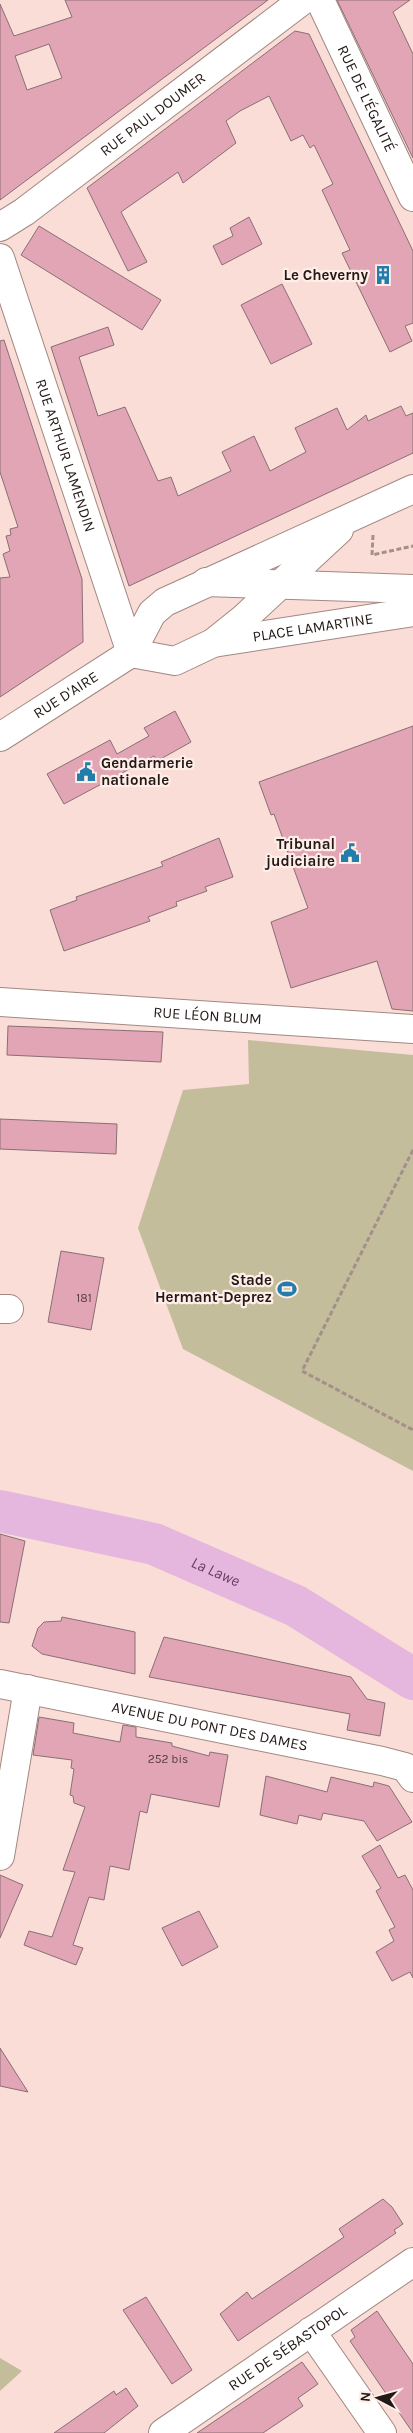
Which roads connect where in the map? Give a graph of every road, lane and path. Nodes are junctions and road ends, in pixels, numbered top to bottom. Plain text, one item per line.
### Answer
1 (303, 0) edge
2 (320, 0) edge
3 (410, 181) edge
4 (0, 227) edge
5 (0, 258) edge
6 (413, 488) edge
7 (359, 513) junction
8 (413, 546) edge
9 (206, 582) junction
10 (281, 584) junction
11 (413, 589) edge
12 (413, 612) edge
13 (213, 643) junction
14 (131, 653) junction
15 (0, 737) edge
16 (0, 1002) edge
17 (413, 1028) edge
18 (413, 1150) edge
19 (413, 1430) edge
20 (0, 1684) edge
21 (28, 1689) junction
22 (413, 1778) edge
23 (0, 1856) edge
24 (413, 2262) edge
25 (311, 2331) junction
26 (163, 2433) edge
27 (382, 2433) edge

1 - 4 street, RUE PAUL DOUMER
2 - 3 street, RUE DE L'ÉGALITÉ
5 - 14 street, RUE ARTHUR LAMENDIN
6 - 7 street, PLACE LAMARTINE
7 - 8 path
7 - 9 street, PLACE LAMARTINE
7 - 10 street, PLACE LAMARTINE
9 - 10 street, PLACE LAMARTINE
9 - 14 street, PLACE LAMARTINE
10 - 11 street, PLACE LAMARTINE
10 - 13 street, PLACE LAMARTINE
12 - 13 street, PLACE LAMARTINE
13 - 14 street, PLACE LAMARTINE
14 - 15 street, RUE D'AIRE
16 - 17 street, RUE LÉON BLUM
18 - 19 path
20 - 21 street, AVENUE DU PONT DES DAMES
21 - 22 street, AVENUE DU PONT DES DAMES
21 - 23 street
24 - 25 street, RUE DE SÉBASTOPOL
25 - 26 street, RUE DE SÉBASTOPOL
25 - 27 street

